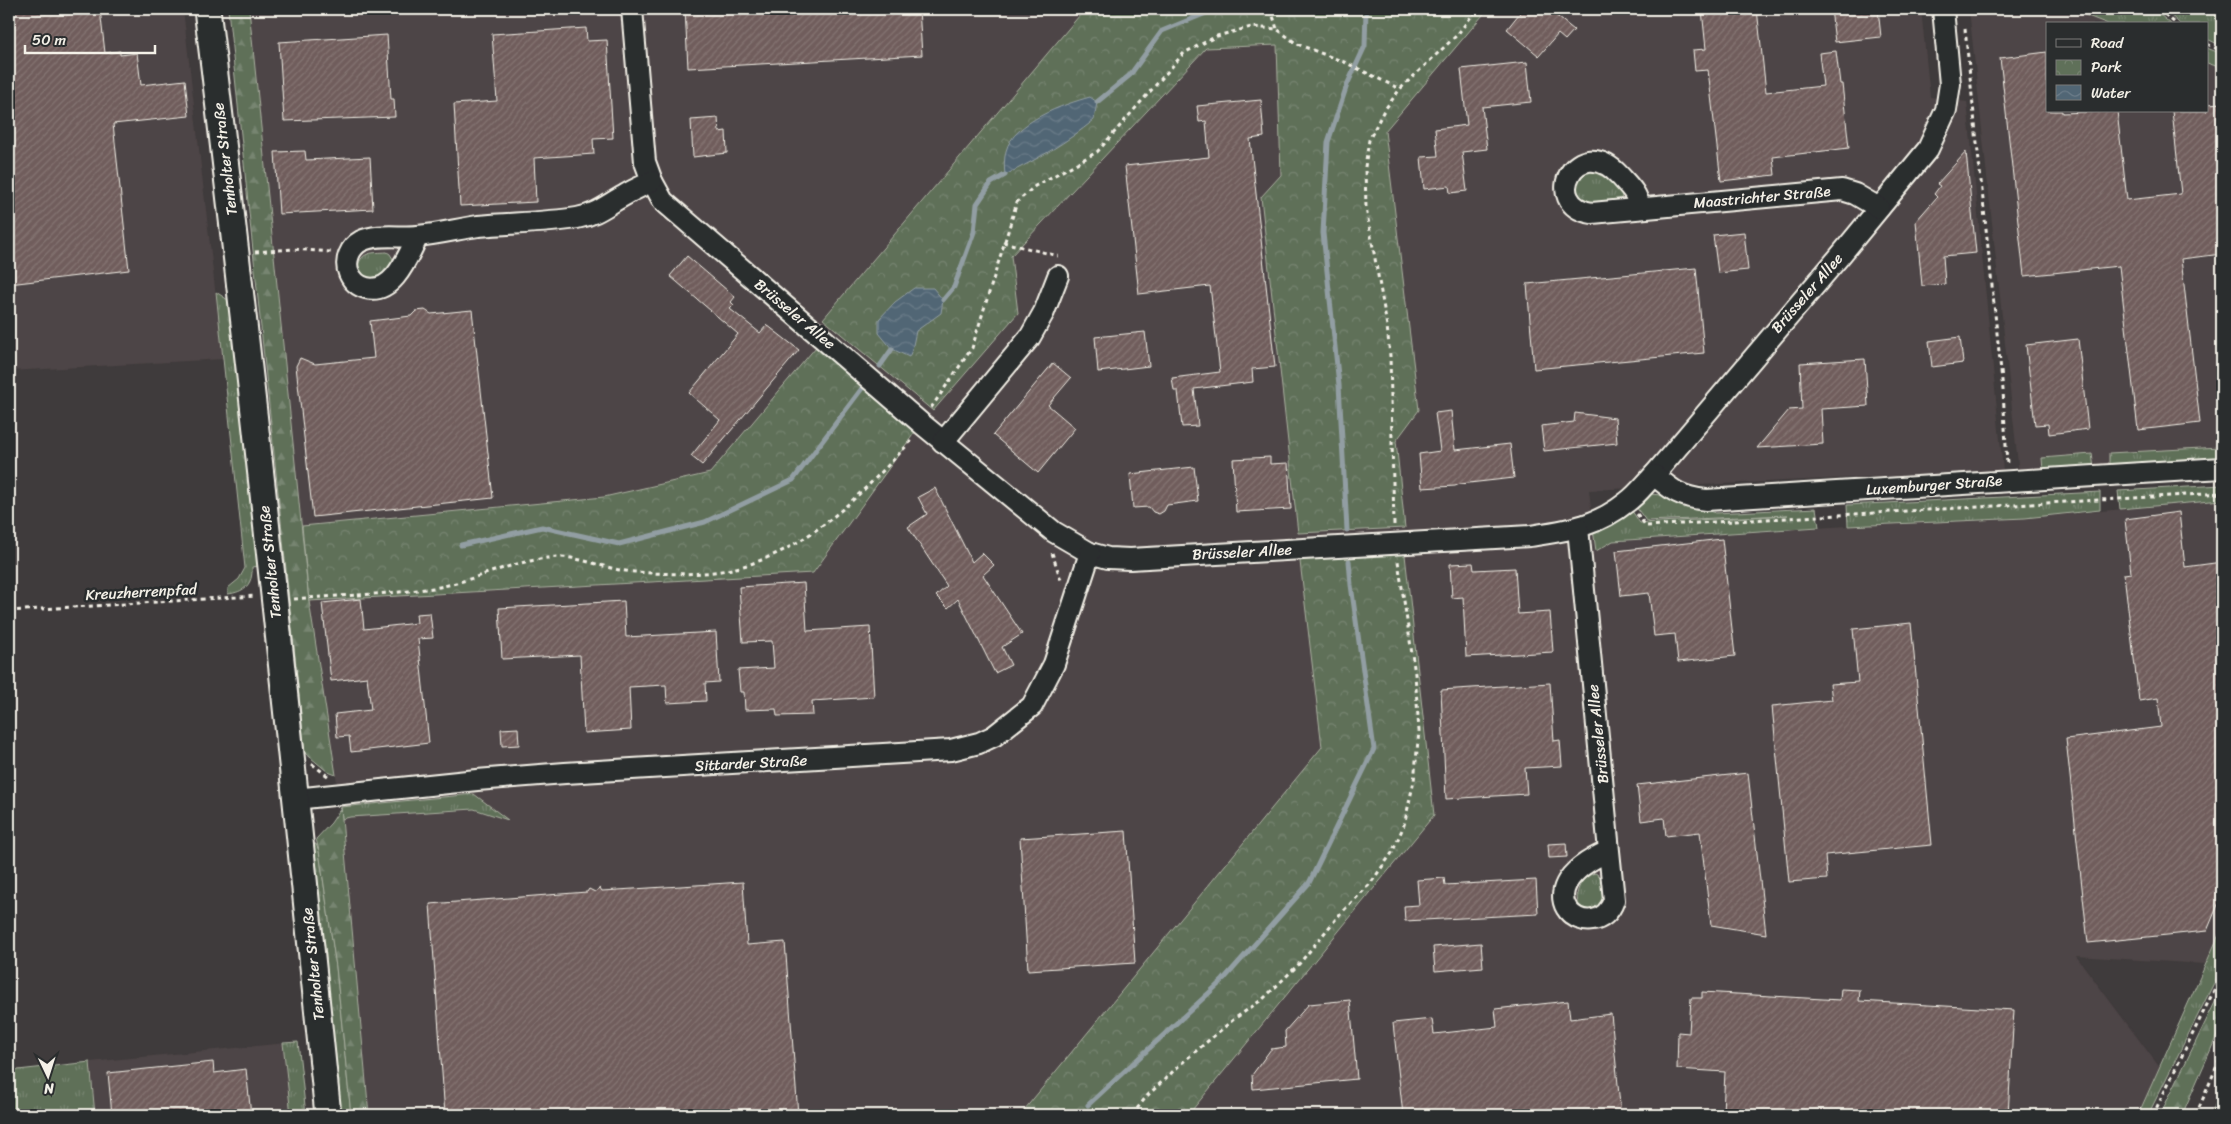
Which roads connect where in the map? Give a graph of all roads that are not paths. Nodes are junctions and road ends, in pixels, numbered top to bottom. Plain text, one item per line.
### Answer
1 (207, 9) edge
2 (632, 9) edge
3 (1942, 9) edge
4 (652, 181) junction
5 (1640, 208) dead end
6 (1879, 208) junction
7 (418, 236) junction
8 (1058, 266) road end
9 (943, 442) junction
10 (2222, 468) edge
11 (1654, 474) junction
12 (1578, 528) junction
13 (1090, 553) junction
14 (296, 799) junction
15 (1610, 850) dead end
16 (328, 1115) edge

1 - 14 street, Tenholter Straße
2 - 4 street, Brüsseler Allee
3 - 6 street, Brüsseler Allee
4 - 7 street
4 - 9 street, Brüsseler Allee
5 - 6 street, Maastrichter Straße
6 - 11 street, Brüsseler Allee
7 - 7 street
8 - 9 street
9 - 13 street, Brüsseler Allee
10 - 11 street, Luxemburger Straße
11 - 12 street, Brüsseler Allee
12 - 13 street, Brüsseler Allee
12 - 15 street, Brüsseler Allee
13 - 14 street, Sittarder Straße
14 - 16 street, Tenholter Straße

